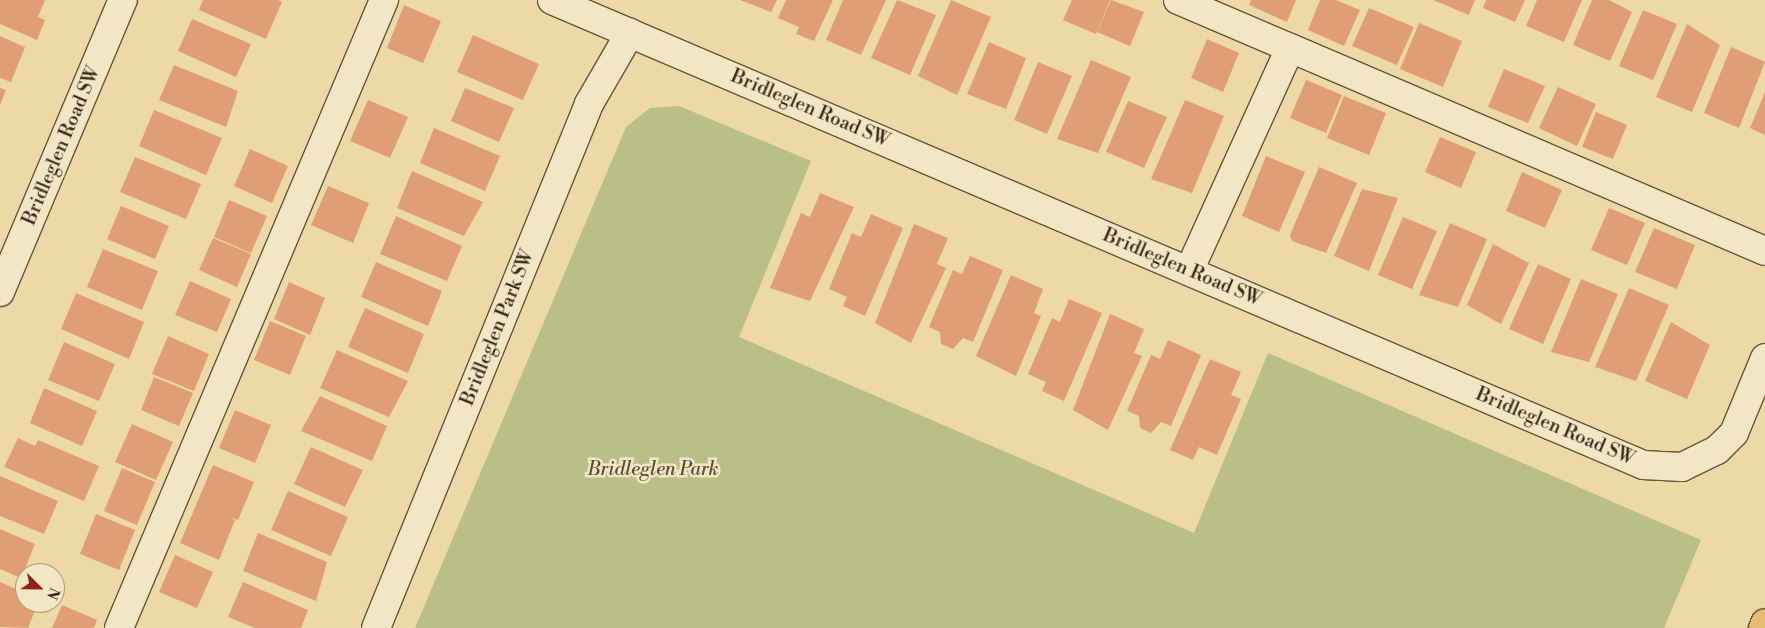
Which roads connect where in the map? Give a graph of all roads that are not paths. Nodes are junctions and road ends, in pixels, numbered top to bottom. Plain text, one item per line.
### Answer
1 (123, 0) edge
2 (384, 0) edge
3 (552, 0) edge
4 (1178, 0) edge
5 (630, 33) junction
6 (1290, 48) junction
7 (1765, 251) edge
8 (1189, 271) junction
9 (0, 292) edge
10 (1765, 358) edge
11 (1765, 623) edge
12 (120, 628) edge
13 (376, 628) edge
14 (1763, 628) edge

1 - 9 street, Bridleglen Road SW
2 - 12 street
3 - 5 street, Bridleglen Road SW
4 - 6 street
5 - 8 street, Bridleglen Road SW
5 - 13 street, Bridleglen Park SW
6 - 7 street
6 - 8 street
8 - 10 street, Bridleglen Road SW
11 - 14 main road

